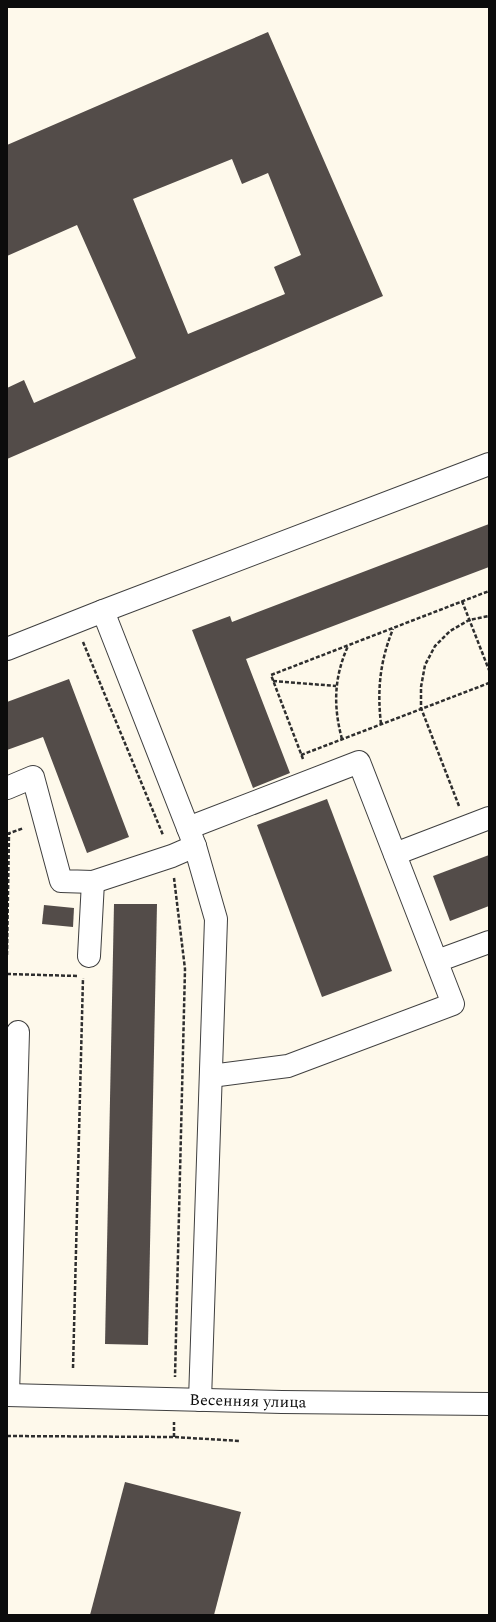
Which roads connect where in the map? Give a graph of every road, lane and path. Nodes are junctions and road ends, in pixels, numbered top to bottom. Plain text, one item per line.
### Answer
1 (489, 464) edge
2 (489, 591) edge
3 (462, 601) junction
4 (103, 611) junction
5 (489, 616) edge
6 (470, 620) junction
7 (74, 622) junction
8 (393, 628) junction
9 (348, 646) junction
10 (7, 649) edge
11 (489, 670) edge
12 (273, 681) junction
13 (489, 682) edge
14 (336, 686) junction
15 (421, 708) junction
16 (381, 724) junction
17 (342, 739) junction
18 (301, 755) junction
19 (311, 780) junction
20 (7, 788) edge
21 (489, 818) edge
22 (467, 826) junction
23 (10, 834) dead end
24 (191, 837) junction
25 (395, 854) junction
26 (172, 856) junction
27 (93, 882) junction
28 (489, 942) edge
29 (7, 955) edge
30 (89, 956) dead end
31 (437, 961) junction
32 (7, 974) edge
33 (18, 1032) dead end
34 (211, 1076) junction
35 (73, 1368) dead end
36 (7, 1395) edge
37 (174, 1399) junction
38 (200, 1400) junction
39 (489, 1404) edge
40 (7, 1436) edge
41 (174, 1437) junction
42 (240, 1441) dead end

1 - 4 street
2 - 3 path
3 - 6 path
3 - 8 path
4 - 7 street
4 - 24 street
5 - 6 path
6 - 11 path
6 - 15 path
7 - 10 street
7 - 26 path
8 - 9 path
8 - 16 path
9 - 12 path
9 - 14 path
12 - 14 path
12 - 18 path
13 - 15 path
14 - 17 path
15 - 16 path
15 - 22 path
16 - 17 path
17 - 18 path
18 - 19 path
19 - 24 street
19 - 25 street
20 - 27 street
21 - 22 street
22 - 25 street
23 - 29 path
24 - 26 street
24 - 34 street
25 - 31 street
26 - 27 street
26 - 37 path
27 - 30 street
28 - 31 street
31 - 34 street
32 - 35 path
33 - 36 street
34 - 38 street
36 - 37 street, Весенняя улица
37 - 38 street, Весенняя улица
37 - 41 path
38 - 39 street, Весенняя улица
40 - 41 path
41 - 42 path

